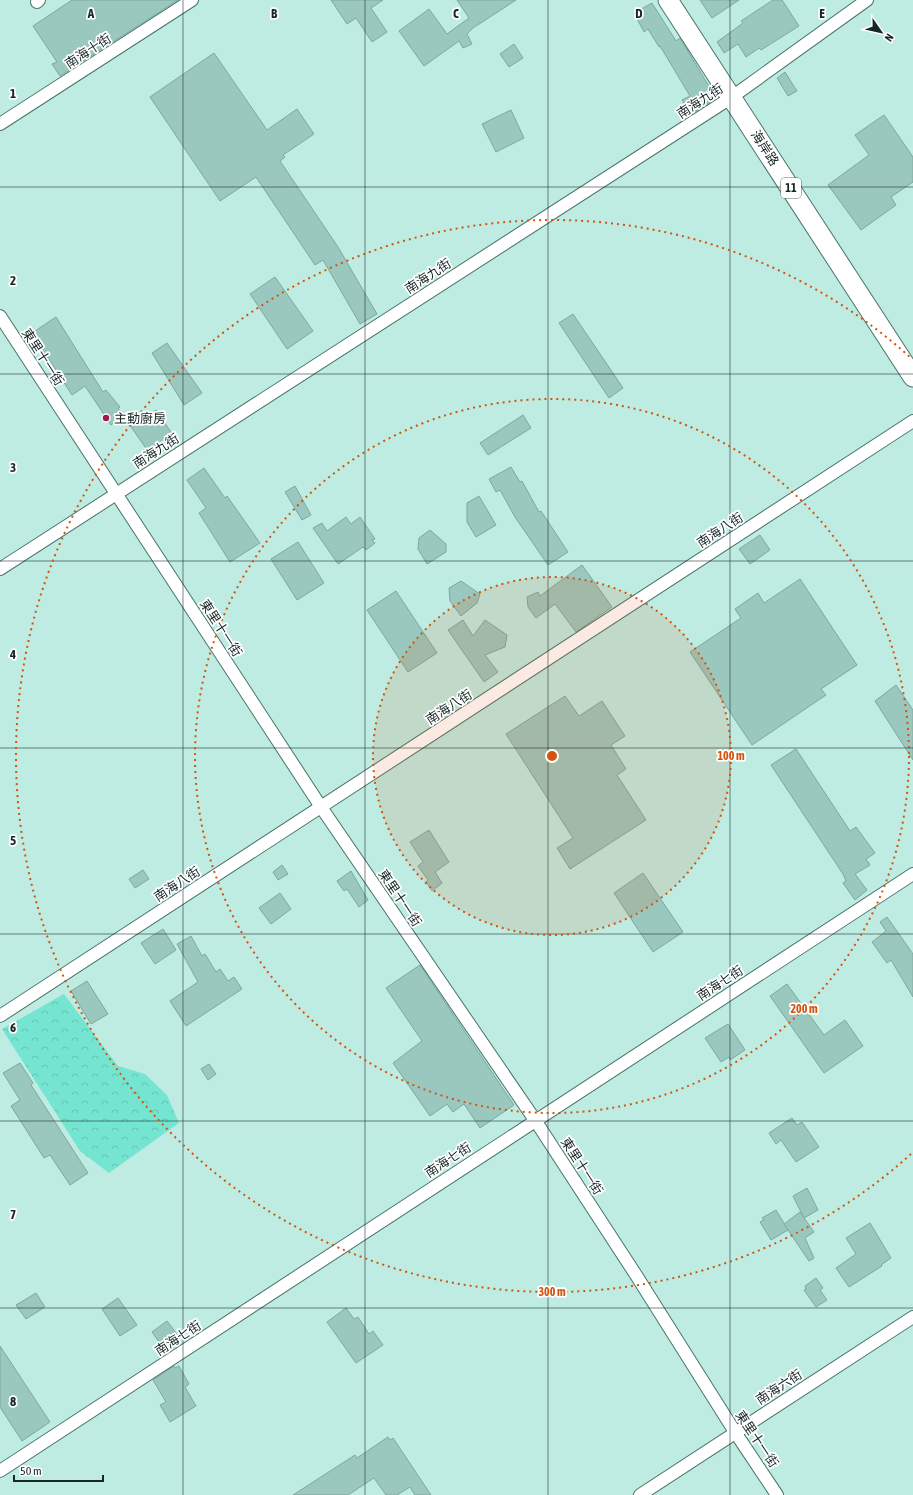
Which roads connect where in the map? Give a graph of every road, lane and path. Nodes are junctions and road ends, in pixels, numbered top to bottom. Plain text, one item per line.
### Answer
1 (192, 0) edge
2 (668, 0) edge
3 (867, 0) edge
4 (732, 97) junction
5 (0, 124) edge
6 (0, 316) edge
7 (913, 377) edge
8 (913, 422) edge
9 (116, 493) junction
10 (0, 569) edge
11 (321, 807) junction
12 (913, 874) edge
13 (0, 1016) edge
14 (535, 1120) junction
15 (913, 1317) edge
16 (735, 1432) junction
17 (0, 1471) edge
18 (640, 1495) edge
19 (777, 1495) edge

1 - 5 street, 南海十街
2 - 4 main road, 海岸路 / 11
3 - 4 street, 南海九街
4 - 7 main road, 海岸路 / 11
4 - 9 street, 南海九街
6 - 9 street, 東里十一街
8 - 11 street, 南海八街
9 - 10 street, 南海九街
9 - 11 street, 東里十一街
11 - 13 street, 南海八街
11 - 14 street, 東里十一街
12 - 14 street, 南海七街
14 - 16 street, 東里十一街
14 - 17 street, 南海七街
15 - 16 street, 南海六街
16 - 18 street, 南海六街
16 - 19 street, 東里十一街

